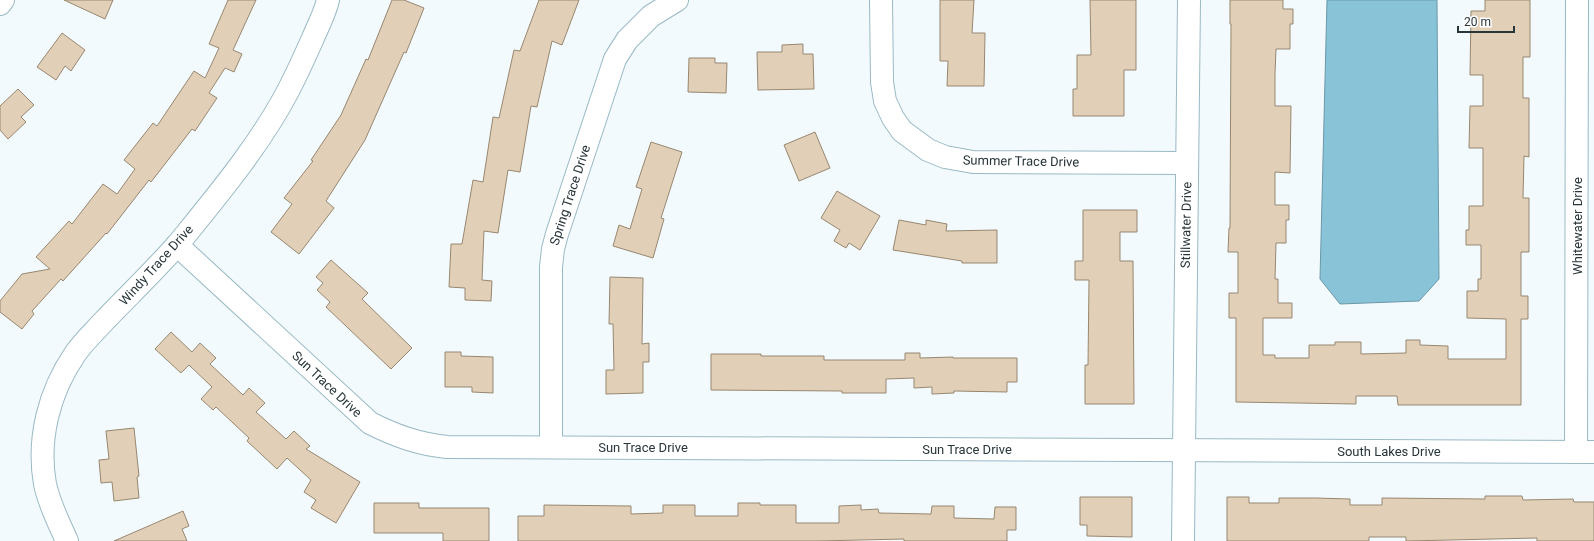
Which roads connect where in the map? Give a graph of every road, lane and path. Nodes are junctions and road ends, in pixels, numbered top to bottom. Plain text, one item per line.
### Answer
1 (3, 0) edge
2 (328, 0) edge
3 (677, 0) edge
4 (882, 0) edge
5 (1189, 0) edge
6 (1578, 0) edge
7 (0, 4) edge
8 (1187, 162) junction
9 (177, 245) junction
10 (551, 447) junction
11 (1184, 450) junction
12 (1585, 452) edge
13 (67, 541) edge
14 (1183, 541) edge

1 - 7 street
2 - 9 street, Windy Trace Drive
3 - 10 street, Spring Trace Drive
4 - 8 street, Summer Trace Drive
5 - 8 street, Stillwater Drive
6 - 12 street, Whitewater Drive
8 - 11 street, Stillwater Drive
9 - 10 street, Sun Trace Drive
9 - 13 street, Windy Trace Drive
10 - 11 street, Sun Trace Drive
11 - 12 street, South Lakes Drive
11 - 14 street, Stillwater Drive

